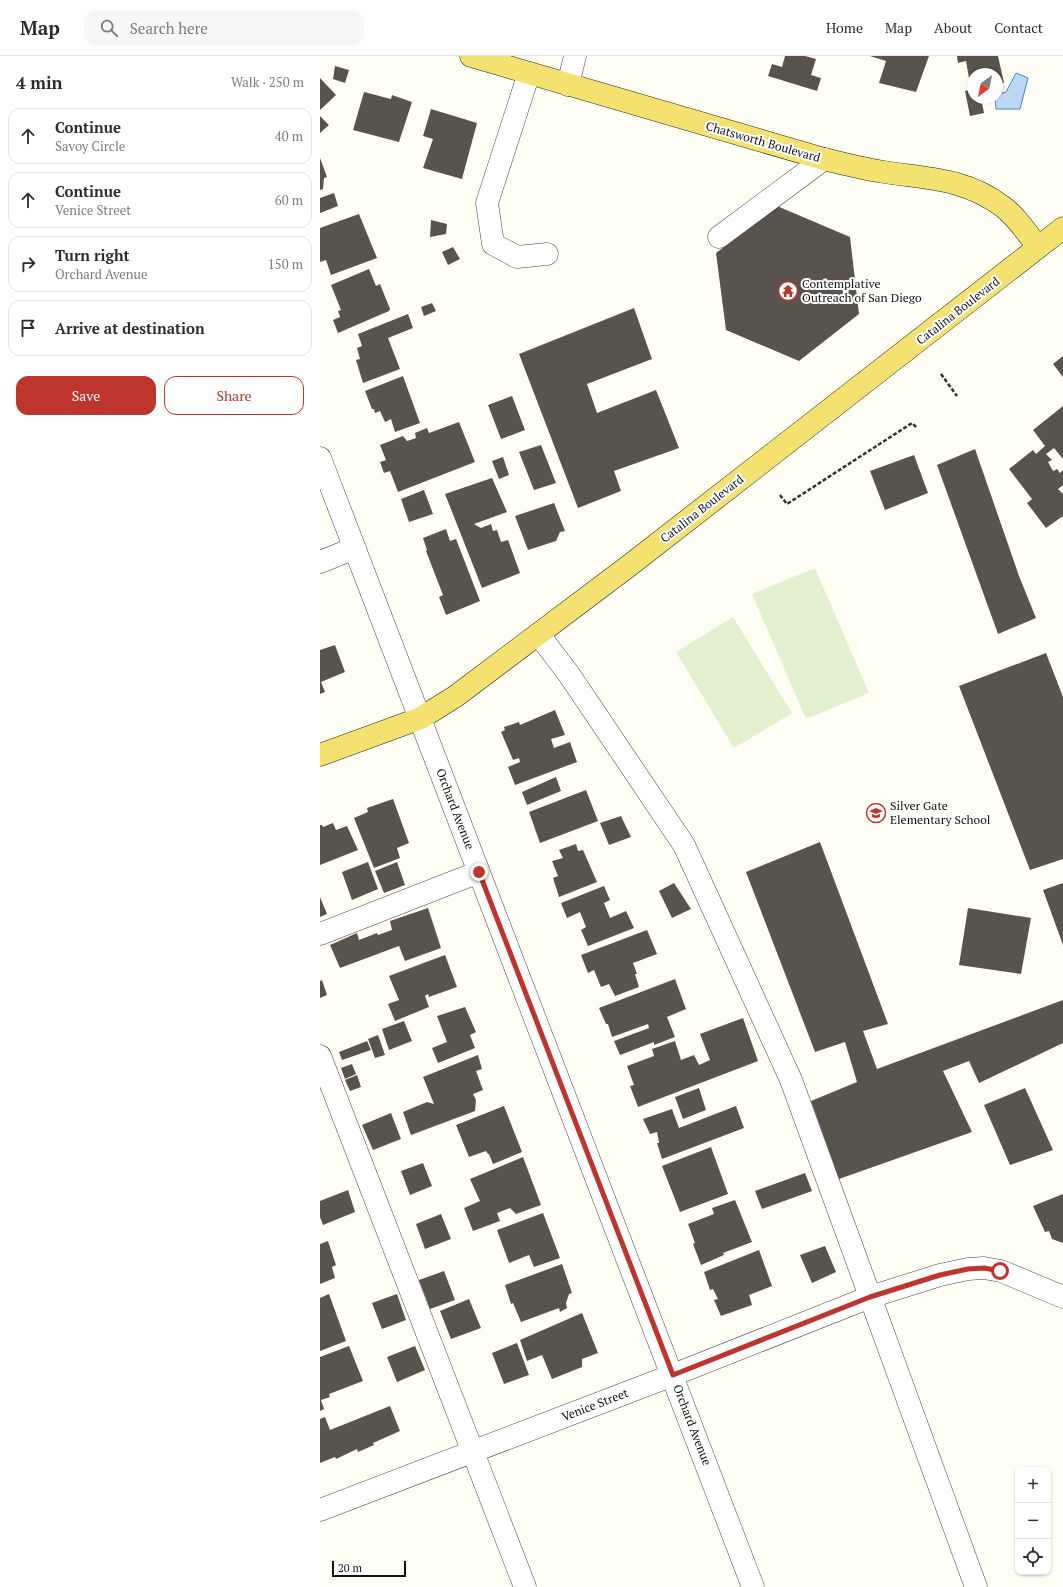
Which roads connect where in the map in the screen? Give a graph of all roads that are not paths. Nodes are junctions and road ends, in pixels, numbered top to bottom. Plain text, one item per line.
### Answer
1 (471, 56) edge
2 (575, 56) edge
3 (529, 73) junction
4 (568, 85) junction
5 (824, 159) junction
6 (1063, 228) edge
7 (719, 237) dead end
8 (1038, 247) junction
9 (547, 254) dead end
10 (320, 458) edge
11 (355, 548) junction
12 (320, 562) edge
13 (538, 635) junction
14 (420, 718) junction
15 (320, 755) edge
16 (479, 872) junction
17 (320, 934) edge
18 (320, 1056) edge
19 (870, 1297) junction
20 (1063, 1297) edge
21 (673, 1375) junction
22 (473, 1451) junction
23 (320, 1510) edge
24 (525, 1587) edge
25 (753, 1587) edge
26 (976, 1587) edge

1 - 3 main road, Chatsworth Boulevard
2 - 4 street
3 - 4 main road, Chatsworth Boulevard
3 - 9 street
4 - 5 main road, Chatsworth Boulevard
5 - 7 street
5 - 8 main road, Chatsworth Boulevard
6 - 8 main road, Catalina Boulevard
8 - 13 main road, Catalina Boulevard
10 - 11 street, Orchard Avenue
11 - 12 street
11 - 14 street, Orchard Avenue
13 - 14 main road, Catalina Boulevard
13 - 19 street
14 - 15 main road, Catalina Boulevard
14 - 16 street, Orchard Avenue
16 - 17 street
16 - 21 street, Orchard Avenue
18 - 22 street
19 - 20 street, Venice Street
19 - 21 street, Venice Street
19 - 26 street
21 - 22 street, Venice Street
21 - 25 street, Orchard Avenue
22 - 23 street, Venice Street
22 - 24 street

